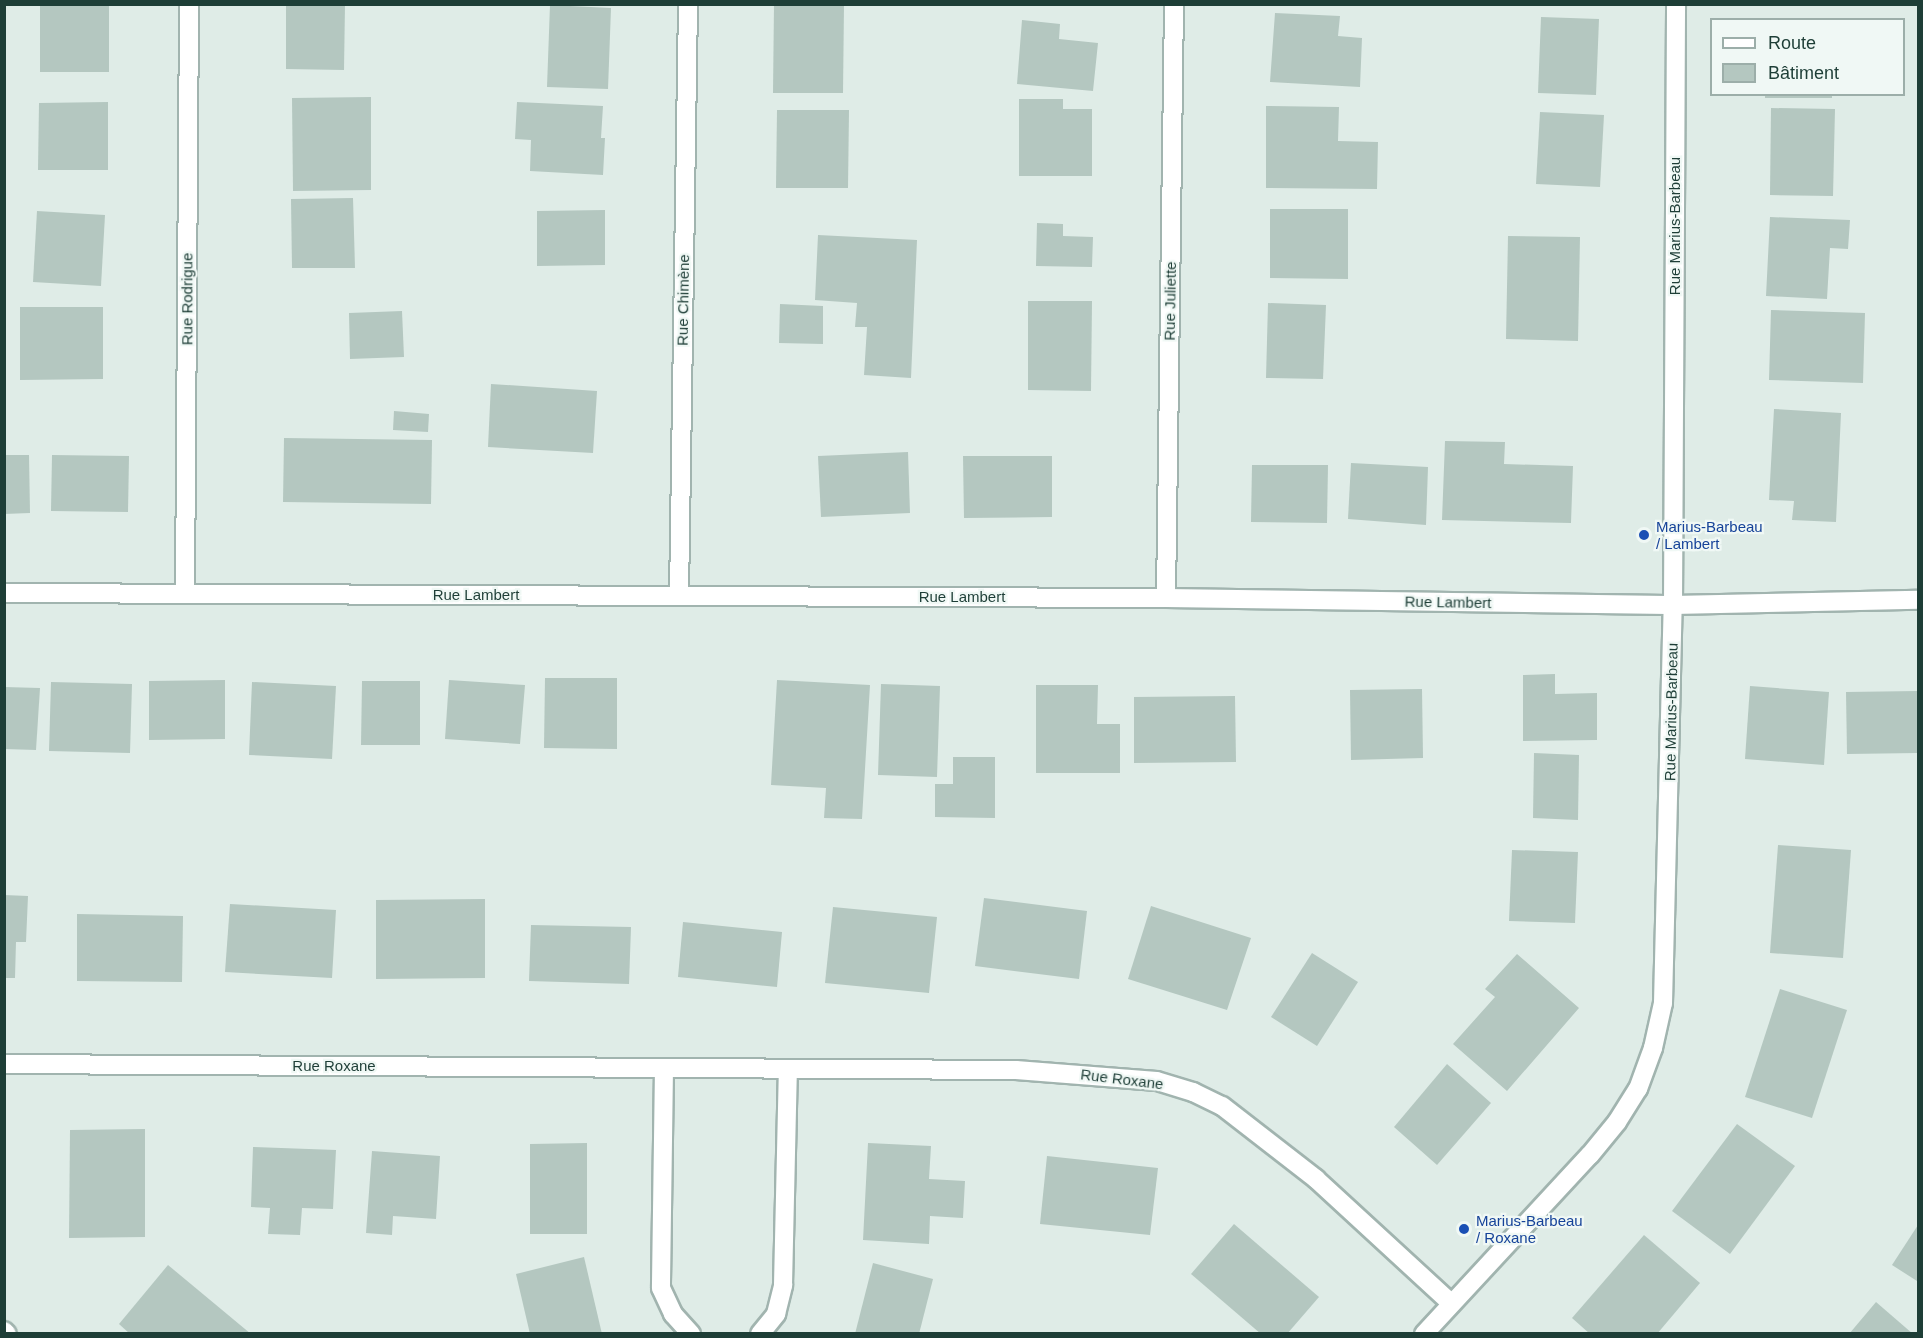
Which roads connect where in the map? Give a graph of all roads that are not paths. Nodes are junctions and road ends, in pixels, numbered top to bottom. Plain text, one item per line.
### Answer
1 (189, 4) edge
2 (688, 4) edge
3 (1174, 4) edge
4 (1676, 4) edge
5 (4, 593) edge
6 (185, 594) junction
7 (679, 596) junction
8 (1167, 598) junction
9 (1918, 600) edge
10 (1673, 605) junction
11 (4, 1064) edge
12 (664, 1068) junction
13 (788, 1070) junction
14 (1452, 1303) junction
15 (691, 1334) edge
16 (760, 1334) edge
17 (1424, 1334) edge

1 - 6 street, Rue Rodrigue
2 - 7 street, Rue Chimène
3 - 8 street, Rue Juliette
4 - 10 street, Rue Marius-Barbeau
5 - 6 street, Rue Lambert
6 - 7 street, Rue Lambert
7 - 8 street, Rue Lambert
8 - 10 street, Rue Lambert
9 - 10 street, Rue Lambert
10 - 14 street, Rue Marius-Barbeau
11 - 12 street, Rue Roxane
12 - 13 street, Rue Roxane
12 - 15 street
13 - 14 street, Rue Roxane
13 - 16 street
14 - 17 street, Rue Marius-Barbeau

